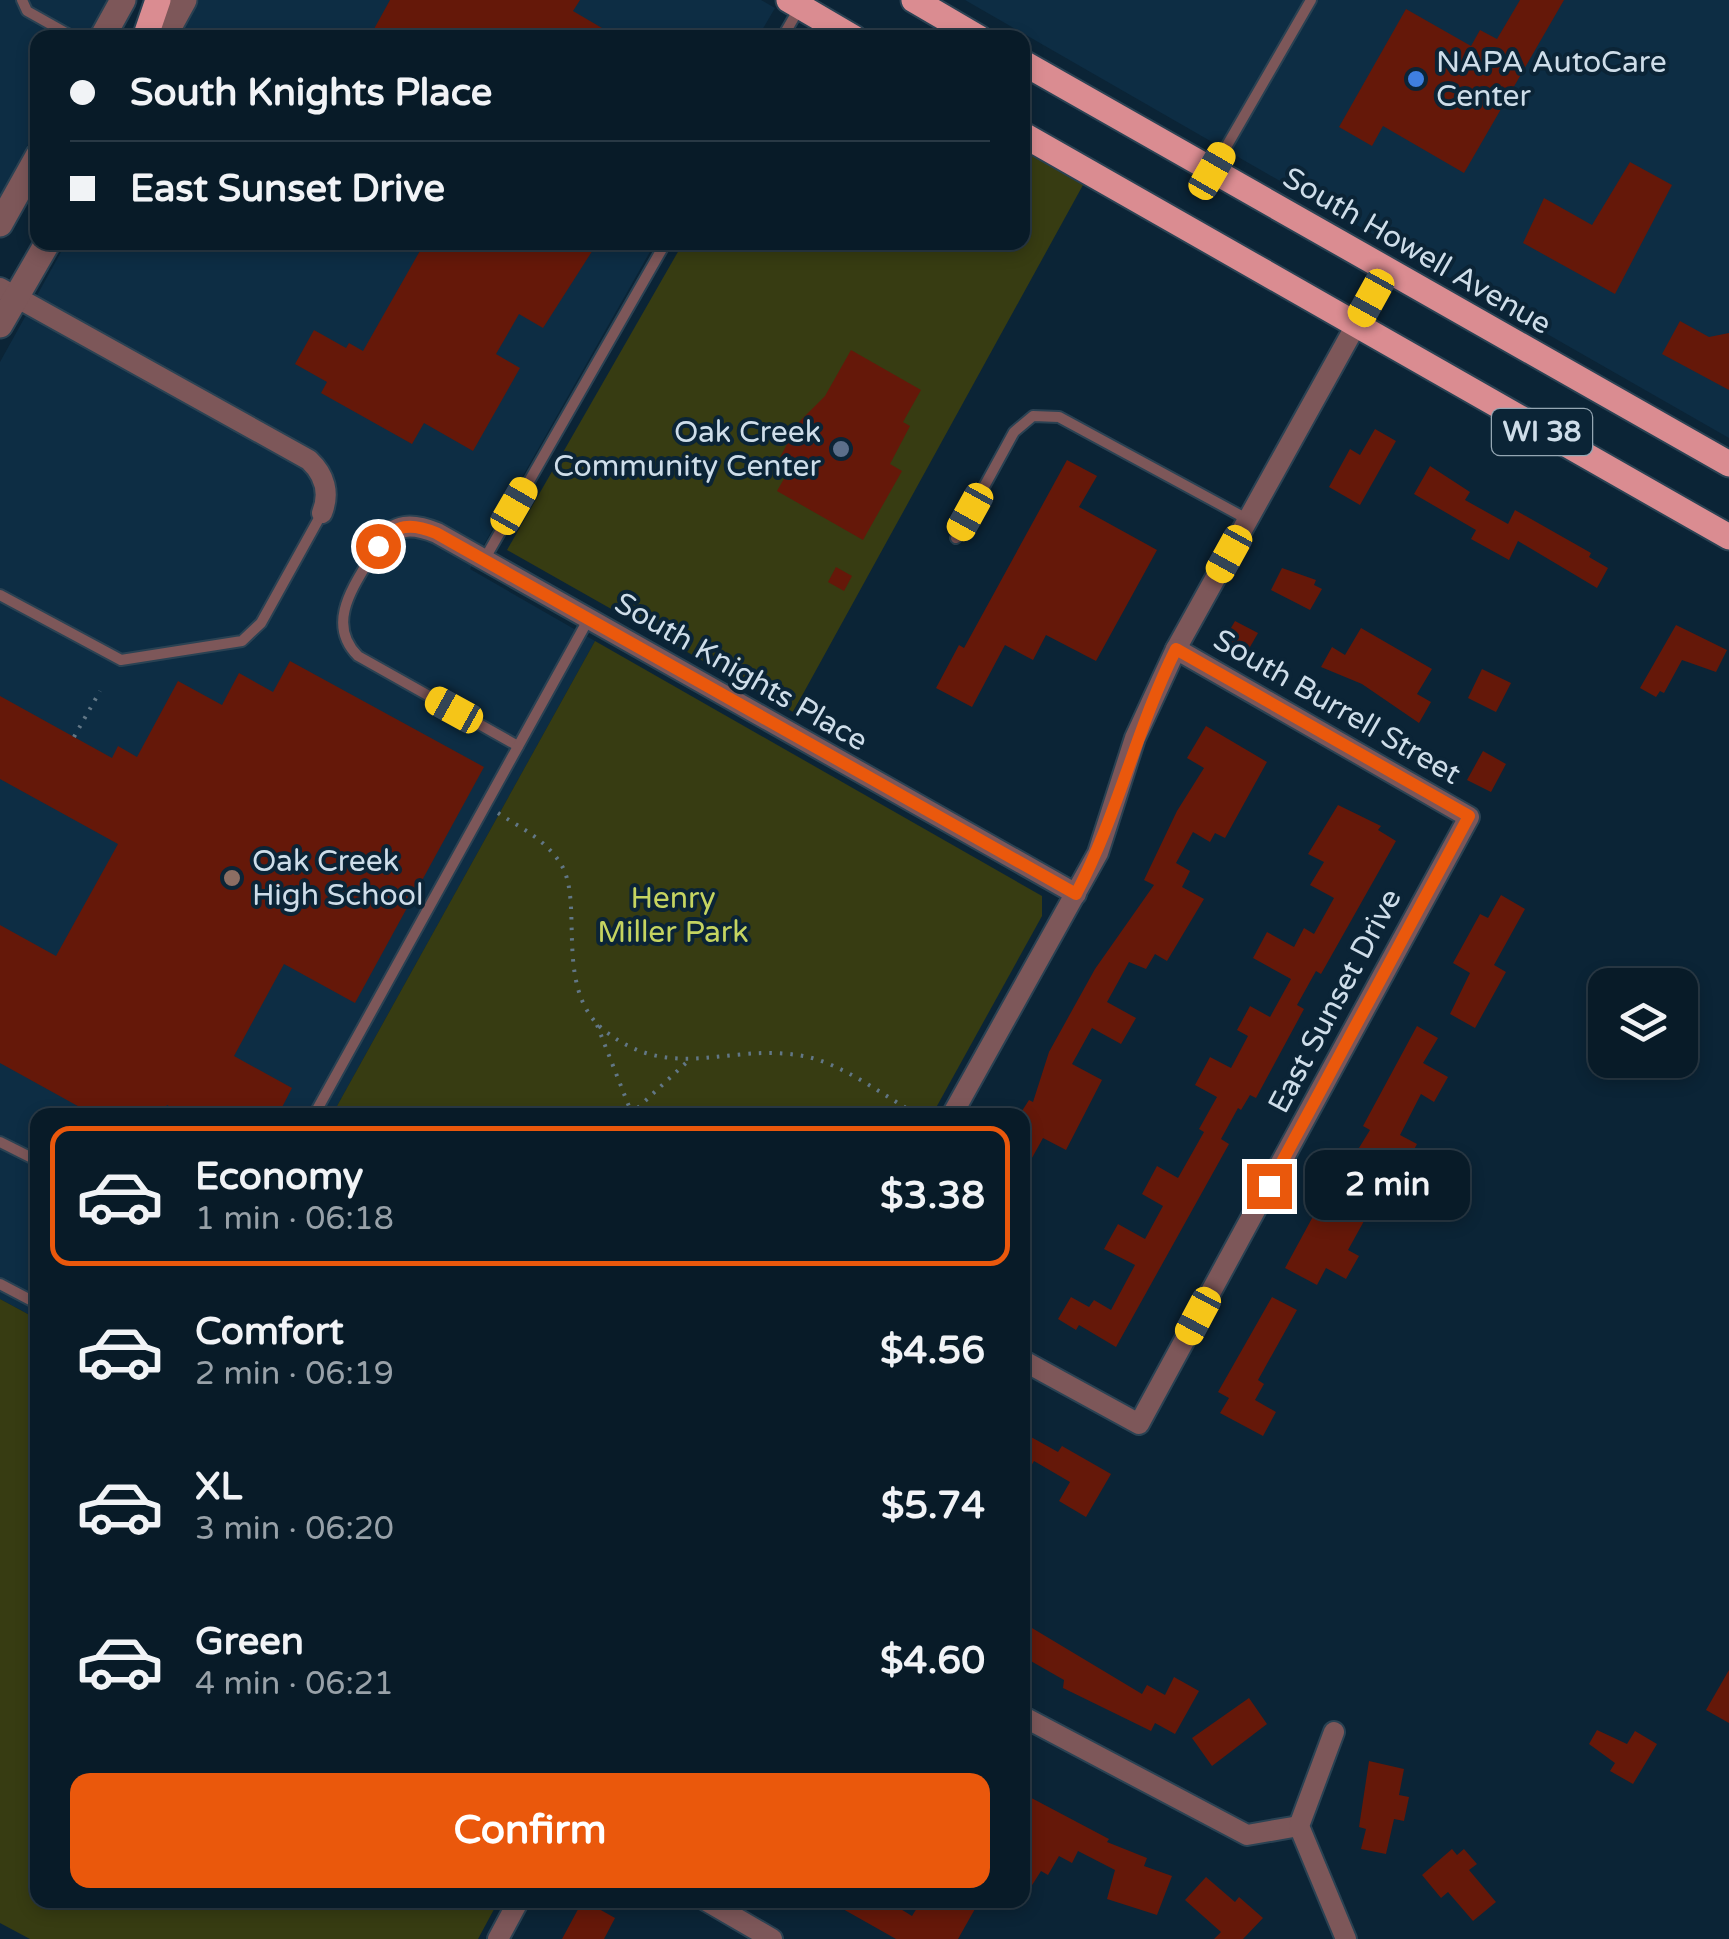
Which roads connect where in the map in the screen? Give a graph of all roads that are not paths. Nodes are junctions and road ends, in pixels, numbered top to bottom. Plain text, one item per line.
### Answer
1 (22, 0) edge
2 (123, 0) edge
3 (158, 0) edge
4 (184, 0) edge
5 (914, 0) edge
6 (1311, 0) edge
7 (807, 5) edge
8 (61, 30) edge
9 (106, 30) edge
10 (149, 30) edge
11 (167, 30) edge
12 (788, 30) edge
13 (843, 30) edge
14 (965, 30) edge
15 (1030, 67) edge
16 (1030, 139) edge
17 (30, 170) edge
18 (1212, 171) junction
19 (0, 224) edge
20 (42, 250) edge
21 (661, 250) edge
22 (1386, 270) junction
23 (8, 292) edge
24 (0, 325) edge
25 (1356, 326) junction
26 (1729, 464) edge
27 (322, 514) joint
28 (1248, 520) junction
29 (1729, 537) edge
30 (956, 538) dead end
31 (378, 546) joint
32 (484, 560) junction
33 (0, 595) edge
34 (588, 620) junction
35 (1176, 649) junction
36 (518, 746) junction
37 (1469, 816) joint
38 (1076, 894) junction
39 (318, 1108) edge
40 (956, 1108) edge
41 (0, 1142) edge
42 (30, 1157) edge
43 (0, 1284) edge
44 (30, 1300) edge
45 (1030, 1364) edge
46 (1030, 1720) edge
47 (1334, 1732) dead end
48 (1298, 1826) junction
49 (515, 1908) edge
50 (719, 1908) edge
51 (498, 1939) edge
52 (772, 1939) edge
53 (1346, 1939) edge

1 - 8 lane
2 - 9 street
3 - 10 main road
4 - 11 street
5 - 14 main road
6 - 18 lane
7 - 12 lane
7 - 13 main road
15 - 18 main road, South Howell Avenue / WI 38
16 - 25 main road, WI 38
17 - 19 street
18 - 22 main road, South Howell Avenue / WI 38
20 - 23 street
21 - 32 lane
22 - 25 street
22 - 26 main road, South Howell Avenue / WI 38
23 - 24 street
23 - 27 street
25 - 28 street
25 - 29 main road, WI 38
27 - 33 lane
28 - 30 lane
28 - 35 street
31 - 32 street, South Knights Place
31 - 36 lane
32 - 34 street, South Knights Place
34 - 36 lane
34 - 38 street, South Knights Place
35 - 37 street, South Burrell Street
35 - 38 street
36 - 39 lane
37 - 45 street, East Sunset Drive
38 - 40 street
41 - 42 lane
43 - 44 lane
46 - 48 street
47 - 48 street
48 - 53 street
49 - 51 street
50 - 52 street

